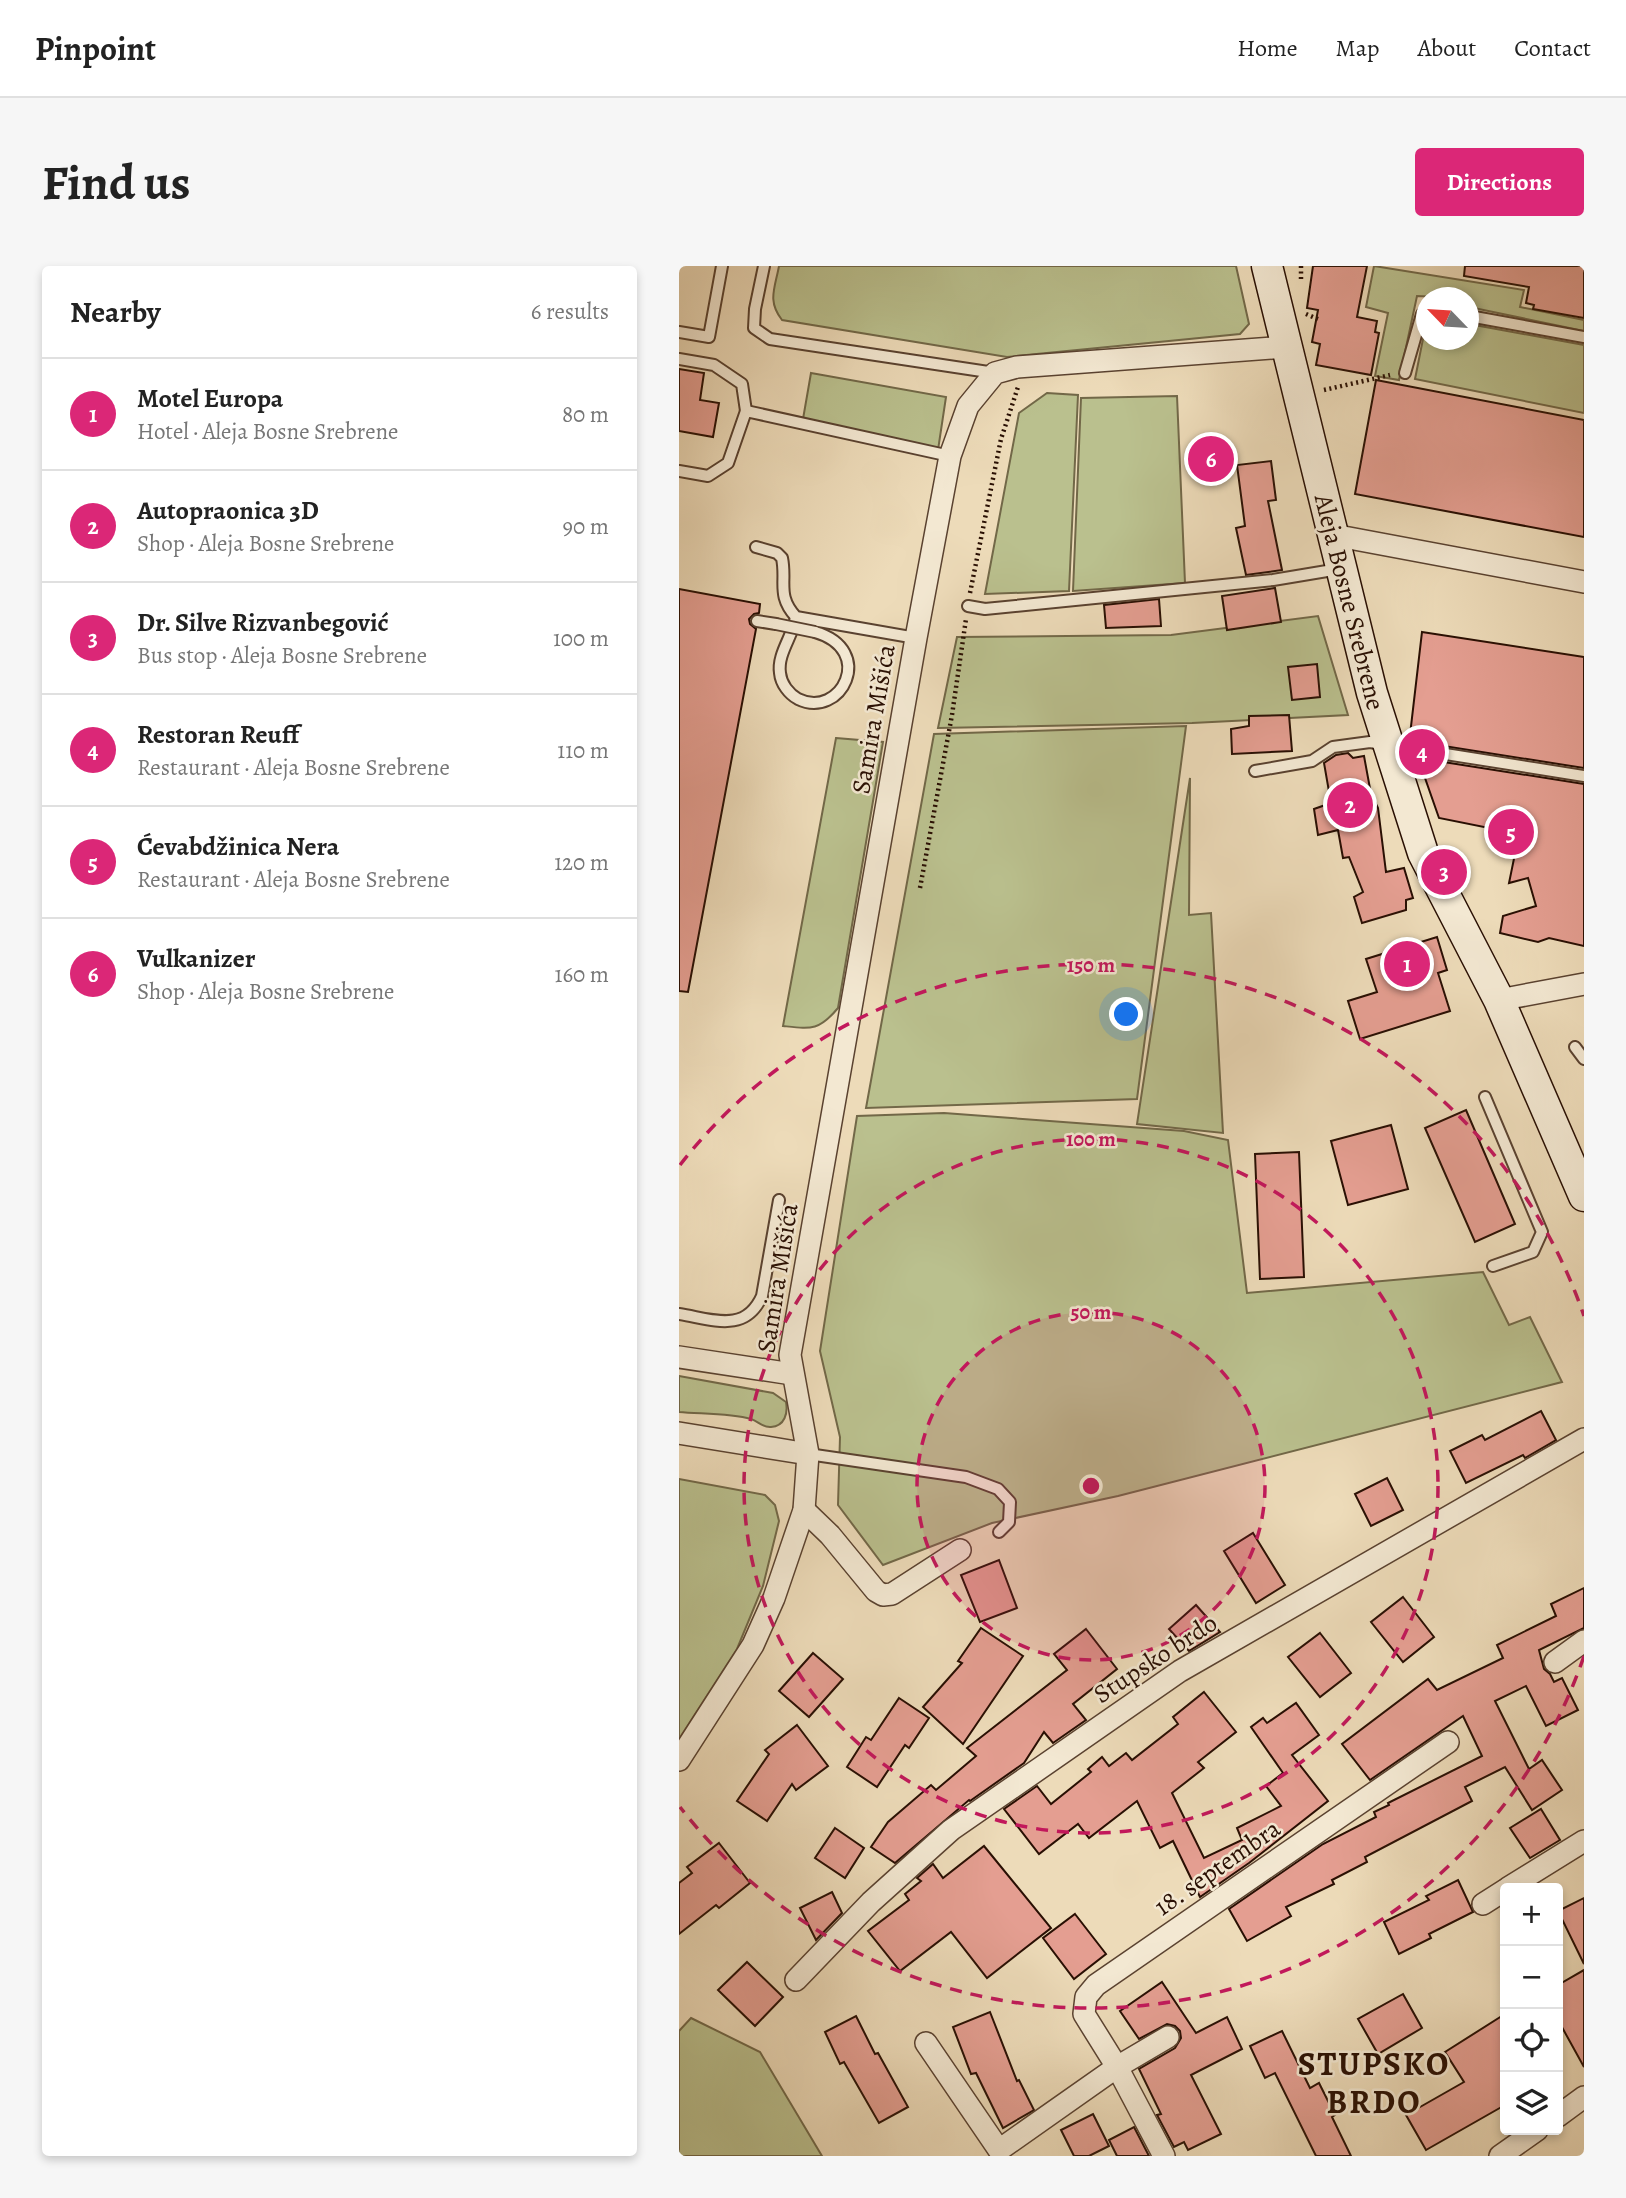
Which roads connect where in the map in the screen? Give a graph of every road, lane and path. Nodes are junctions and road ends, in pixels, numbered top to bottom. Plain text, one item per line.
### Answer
1 (722, 266) edge
2 (764, 266) edge
3 (1267, 266) edge
4 (1301, 266) edge
5 (1301, 282) dead end
6 (1299, 310) dead end
7 (1479, 318) edge
8 (1320, 320) dead end
9 (679, 332) edge
10 (1416, 335) edge
11 (1584, 337) edge
12 (1285, 347) junction
13 (679, 359) edge
14 (1024, 366) junction
15 (995, 373) junction
16 (1405, 373) joint
17 (1319, 392) dead end
18 (746, 411) junction
19 (950, 456) junction
20 (679, 471) edge
21 (1333, 535) junction
22 (756, 547) dead end
23 (1342, 569) junction
24 (1584, 582) edge
25 (968, 606) junction
26 (796, 617) junction
27 (757, 621) dead end
28 (916, 638) junction
29 (1387, 744) junction
30 (1255, 771) dead end
31 (1584, 776) edge
32 (920, 888) dead end
33 (1584, 984) edge
34 (1499, 1000) junction
35 (1575, 1047) dead end
36 (1584, 1059) edge
37 (1485, 1097) dead end
38 (1584, 1196) edge
39 (779, 1200) dead end
40 (1493, 1266) dead end
41 (679, 1314) edge
42 (679, 1357) edge
43 (792, 1374) junction
44 (679, 1433) edge
45 (1584, 1439) edge
46 (808, 1454) junction
47 (804, 1510) junction
48 (999, 1532) dead end
49 (960, 1549) dead end
50 (1584, 1641) edge
51 (1555, 1662) dead end
52 (1448, 1742) dead end
53 (679, 1760) edge
54 (1584, 1841) edge
55 (1517, 1883) edge
56 (1500, 1893) edge
57 (1483, 1904) dead end
58 (796, 1980) dead end
59 (1168, 2036) dead end
60 (926, 2043) dead end
61 (1117, 2067) junction
62 (1584, 2097) edge
63 (1563, 2112) edge
64 (1530, 2135) edge
65 (1000, 2153) edge
66 (1164, 2156) edge
67 (1500, 2156) edge

1 - 9 lane
2 - 15 lane
3 - 12 street, Aleja Bosne Srebrene
4 - 5 path
6 - 8 path
7 - 11 lane
10 - 16 lane
12 - 14 street
12 - 21 street, Aleja Bosne Srebrene
13 - 18 lane
14 - 15 street
14 - 25 path
15 - 19 street, Samira Mišića
16 - 17 path
18 - 19 lane
18 - 20 lane
19 - 28 street, Samira Mišića
21 - 23 street, Aleja Bosne Srebrene
21 - 24 street
22 - 26 lane
23 - 25 lane
23 - 29 street, Aleja Bosne Srebrene
25 - 32 path
26 - 27 lane, bridge
26 - 28 lane
28 - 43 street, Samira Mišića
29 - 30 lane
29 - 31 lane
29 - 34 street, Aleja Bosne Srebrene
33 - 34 street
34 - 38 street, Aleja Bosne Srebrene
35 - 36 lane
37 - 40 lane
39 - 41 lane
42 - 43 street
43 - 46 street, Samira Mišića
44 - 46 street
45 - 58 street, Stupsko brdo
46 - 47 street, Samira Mišića
46 - 48 lane
47 - 49 street
47 - 53 street, Samira Mišića
50 - 51 street
52 - 61 street, 18. septembra
54 - 55 street
56 - 57 street
59 - 61 street
60 - 65 street
61 - 65 street
61 - 66 street, 18. septembra
62 - 63 street
64 - 67 street

